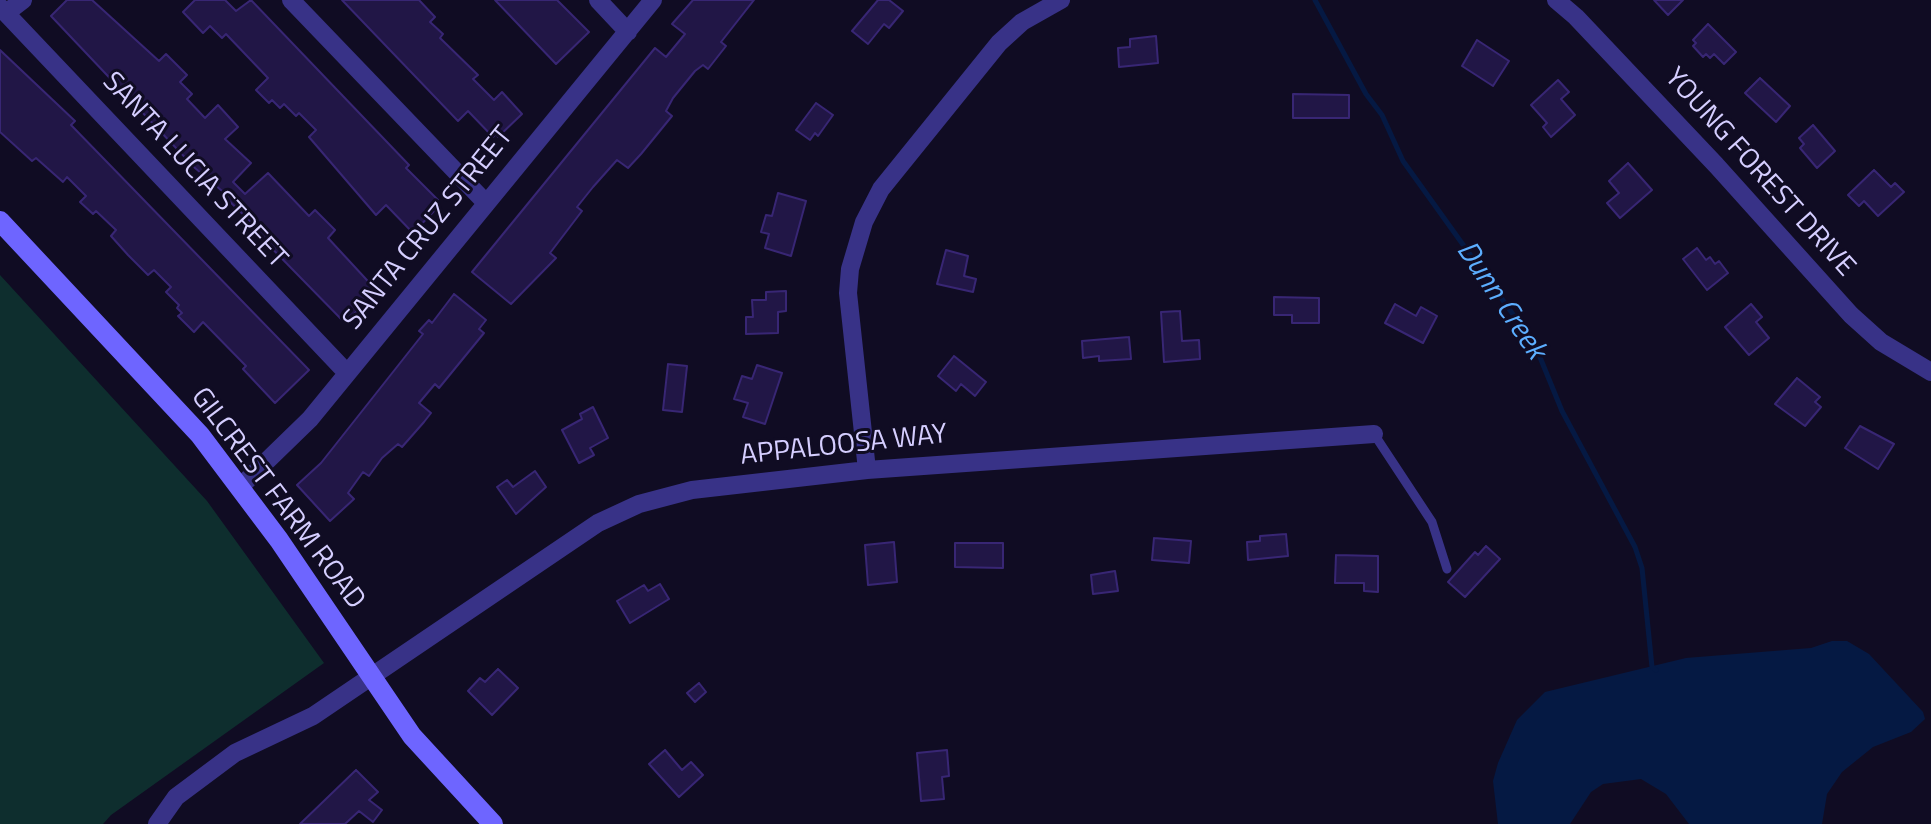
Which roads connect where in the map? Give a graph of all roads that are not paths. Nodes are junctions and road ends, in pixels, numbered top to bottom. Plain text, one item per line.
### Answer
1 (23, 0) edge
2 (291, 0) edge
3 (598, 0) edge
4 (653, 0) edge
5 (1061, 0) edge
6 (1556, 0) edge
7 (3, 10) edge
8 (628, 32) junction
9 (486, 203) junction
10 (0, 221) edge
11 (1931, 372) edge
12 (347, 373) junction
13 (1374, 434) joint
14 (867, 470) junction
15 (240, 487) junction
16 (1447, 569) dead end
17 (372, 678) junction
18 (157, 824) edge
19 (493, 824) edge

1 - 7 street
2 - 9 street
3 - 8 street
4 - 8 street, SANTA CRUZ STREET
5 - 14 street
6 - 11 street, YOUNG FOREST DRIVE
7 - 12 street, SANTA LUCIA STREET
8 - 9 street, SANTA CRUZ STREET
9 - 12 street, SANTA CRUZ STREET
10 - 15 main road, GILCREST FARM ROAD
12 - 15 street, SANTA CRUZ STREET
13 - 14 street, APPALOOSA WAY
13 - 16 lane
14 - 17 street, APPALOOSA WAY
15 - 17 main road, GILCREST FARM ROAD
17 - 18 street, APPALOOSA WAY
17 - 19 main road, GILCREST FARM ROAD

